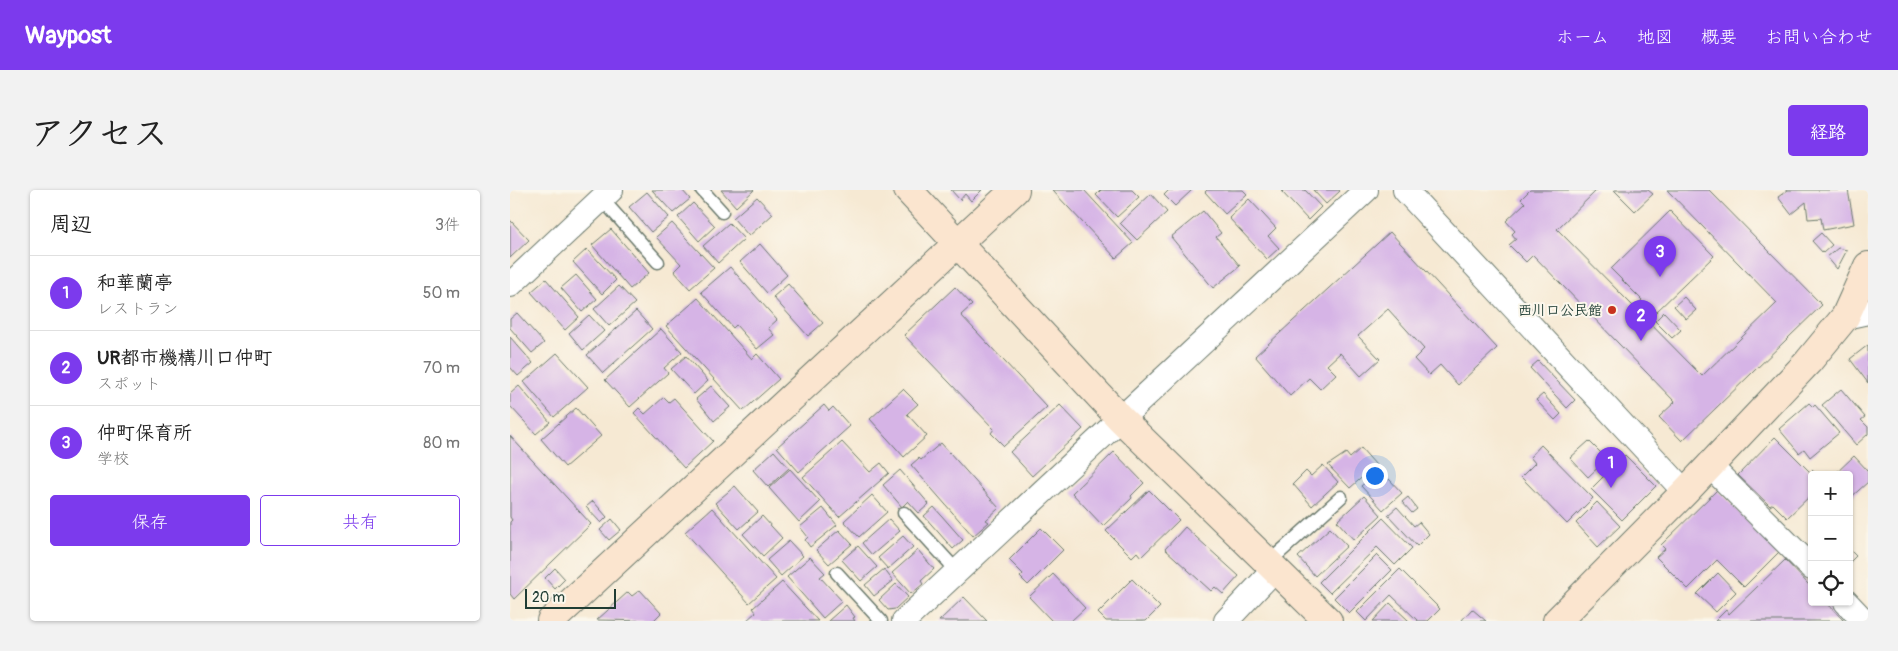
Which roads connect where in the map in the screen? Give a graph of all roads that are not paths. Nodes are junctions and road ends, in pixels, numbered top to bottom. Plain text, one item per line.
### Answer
1 (702, 190) edge
2 (908, 190) edge
3 (1015, 190) edge
4 (1366, 190) edge
5 (1405, 190) edge
6 (606, 194) edge
7 (722, 212) dead end
8 (958, 244) junction
9 (658, 262) dead end
10 (1868, 266) edge
11 (510, 285) edge
12 (1856, 314) edge
13 (1120, 418) junction
14 (1710, 466) junction
15 (1686, 492) junction
16 (1341, 497) dead end
17 (904, 513) dead end
18 (1808, 564) edge
19 (1270, 567) junction
20 (957, 571) junction
21 (837, 573) dead end
22 (1850, 606) edge
23 (551, 621) edge
24 (881, 621) edge
25 (904, 621) edge
26 (1226, 621) edge
27 (1328, 621) edge
28 (1557, 621) edge
29 (1864, 621) edge

1 - 7 lane
2 - 8 street
3 - 8 street
4 - 13 street
5 - 15 street
6 - 9 lane
6 - 11 street
8 - 13 street
8 - 23 street
10 - 12 street
12 - 14 street
13 - 19 street
13 - 20 street
14 - 15 street
14 - 18 street
15 - 28 street
16 - 19 lane
17 - 20 lane
19 - 26 street
19 - 27 street
20 - 25 street
21 - 24 lane
22 - 29 street

